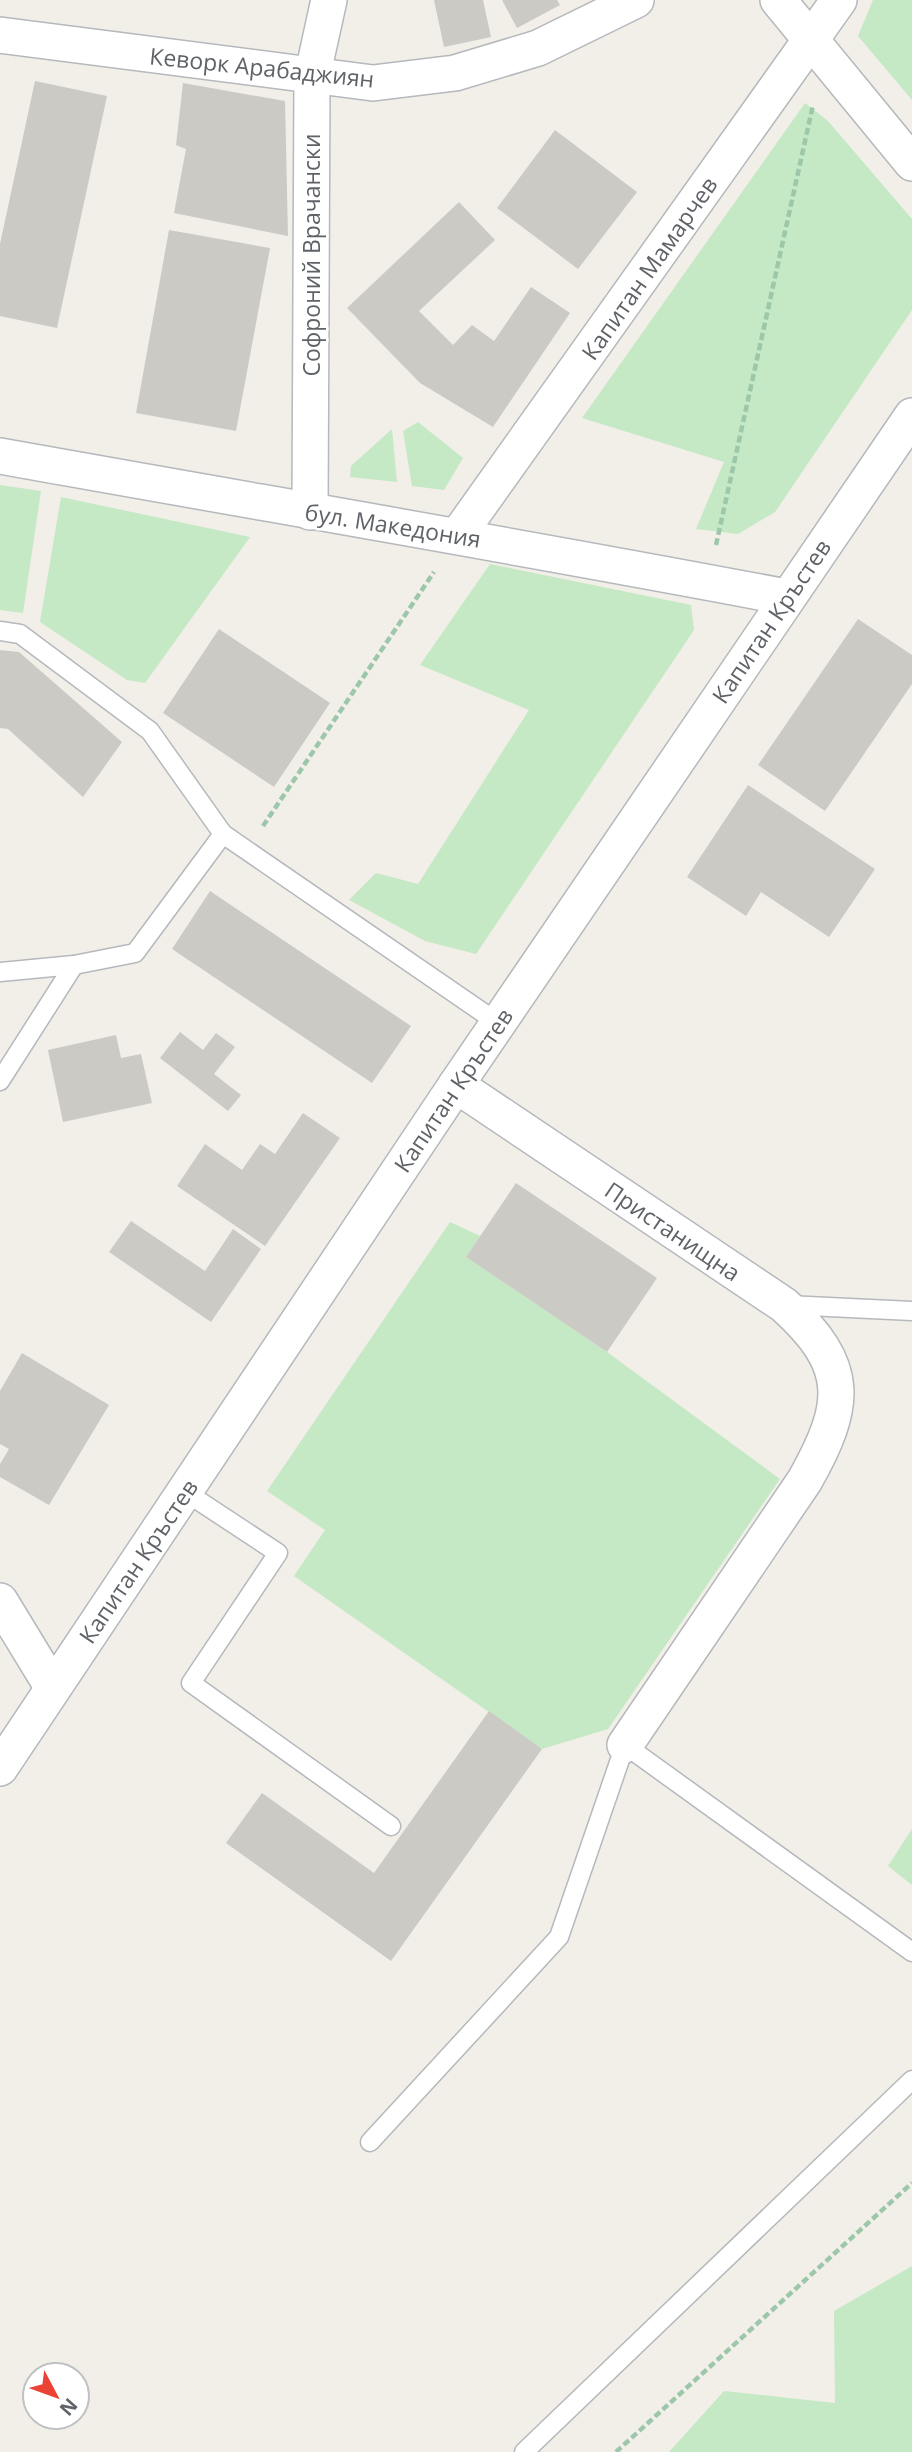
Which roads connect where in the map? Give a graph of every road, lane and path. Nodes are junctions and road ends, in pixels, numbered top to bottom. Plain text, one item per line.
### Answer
1 (329, 0) edge
2 (636, 0) edge
3 (778, 0) edge
4 (839, 0) edge
5 (0, 35) edge
6 (817, 49) junction
7 (312, 77) junction
8 (912, 163) edge
9 (912, 416) edge
10 (0, 456) edge
11 (310, 512) junction
12 (458, 535) junction
13 (708, 582) junction
14 (786, 597) junction
15 (0, 631) edge
16 (223, 834) junction
17 (247, 850) junction
18 (74, 965) junction
19 (0, 972) edge
20 (498, 1023) junction
21 (0, 1081) edge
22 (456, 1085) junction
23 (784, 1305) junction
24 (912, 1311) edge
25 (184, 1491) junction
26 (0, 1601) edge
27 (53, 1688) junction
28 (625, 1745) junction
29 (0, 1768) edge
30 (391, 1826) dead end
31 (912, 1952) edge
32 (912, 2080) edge
33 (370, 2142) dead end
34 (912, 2183) edge
35 (524, 2452) edge
36 (616, 2452) edge

1 - 7 street, Софроний Врачански
2 - 7 street, Кеворк Арабаджиян
3 - 6 street
4 - 6 street, Капитан Мамарчев
5 - 7 street, Кеворк Арабаджиян
6 - 8 street
6 - 12 street, Капитан Мамарчев
6 - 13 path
7 - 11 street, Софроний Врачански
9 - 14 street, Капитан Кръстев
10 - 11 street, бул. Македония
11 - 12 street, бул. Македония
12 - 13 street, бул. Македония
12 - 17 path
13 - 14 street, бул. Македония
14 - 20 street, Капитан Кръстев
15 - 16 lane
16 - 17 lane
16 - 18 lane
17 - 20 lane
18 - 19 lane
18 - 21 lane
20 - 22 street, Капитан Кръстев
22 - 23 street, Пристанищна
22 - 25 street, Капитан Кръстев
23 - 24 lane
23 - 28 street, Пристанищна
25 - 27 street, Капитан Кръстев
25 - 30 lane
26 - 27 street
27 - 29 street, Капитан Кръстев
28 - 31 lane
28 - 33 lane
32 - 35 lane
34 - 36 path

